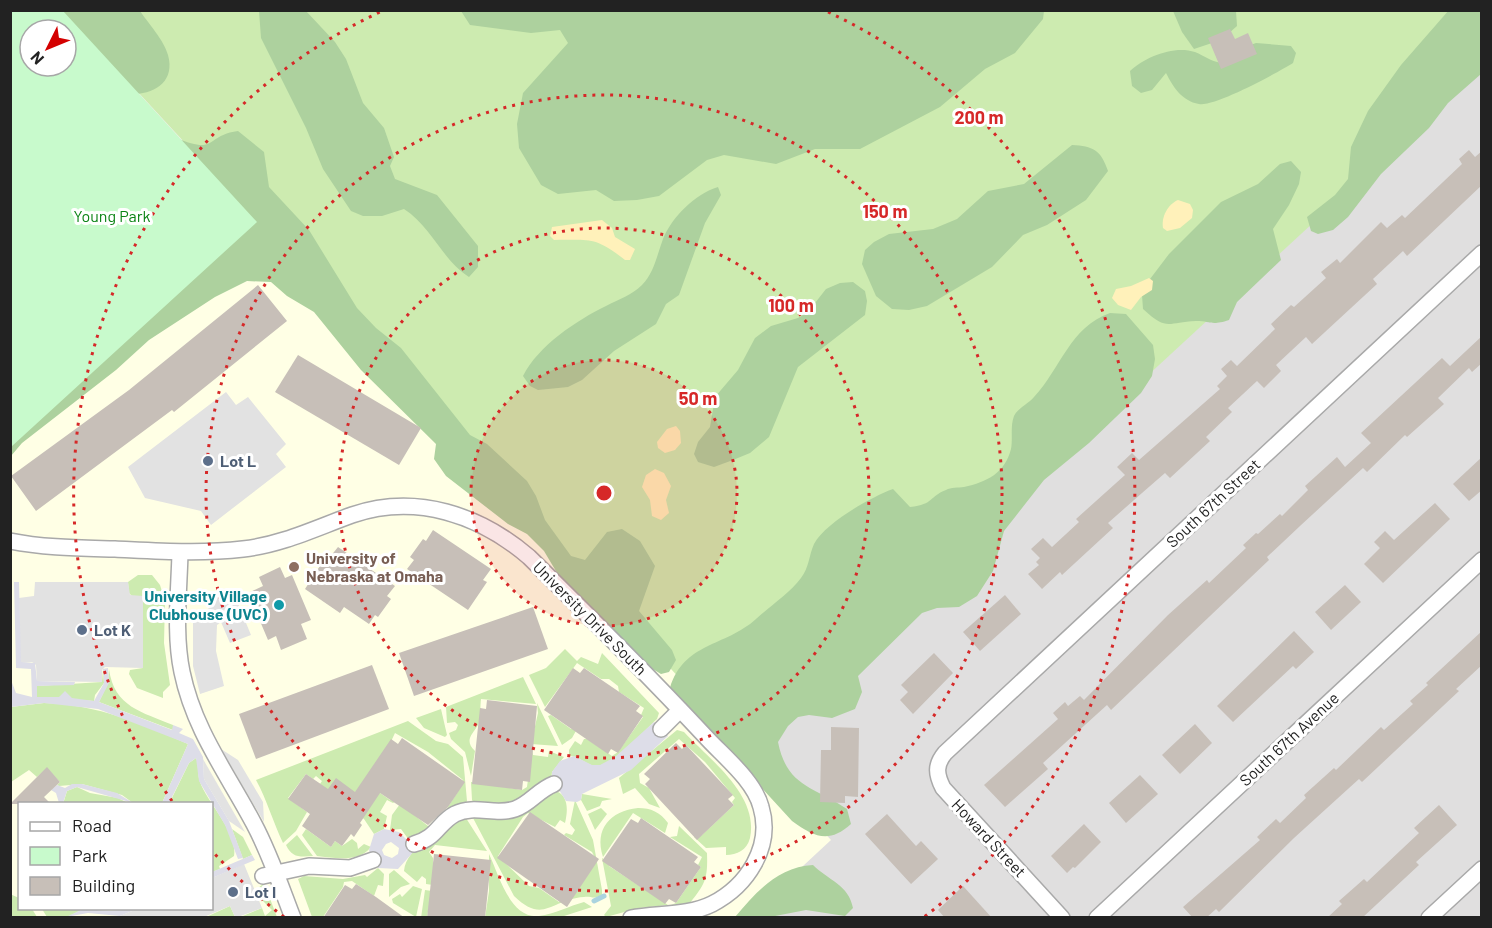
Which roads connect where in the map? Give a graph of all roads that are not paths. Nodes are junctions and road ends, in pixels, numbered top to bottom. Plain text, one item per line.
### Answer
1 (1482, 253) edge
2 (10, 541) edge
3 (180, 553) junction
4 (1482, 560) edge
5 (680, 710) junction
6 (661, 729) dead end
7 (945, 753) joint
8 (554, 784) dead end
9 (414, 844) dead end
10 (373, 860) dead end
11 (1482, 869) edge
12 (269, 874) junction
13 (293, 918) edge
14 (631, 918) edge
15 (1062, 918) edge
16 (1097, 918) edge
17 (1429, 918) edge

1 - 7 street, South 67th Street
2 - 3 street, University Drive South
3 - 5 street, University Drive South
3 - 12 street
4 - 16 street, South 67th Avenue
5 - 6 street
5 - 14 street, University Drive South
7 - 15 street, Howard Street
8 - 9 street
10 - 12 street
11 - 17 street
12 - 13 street

